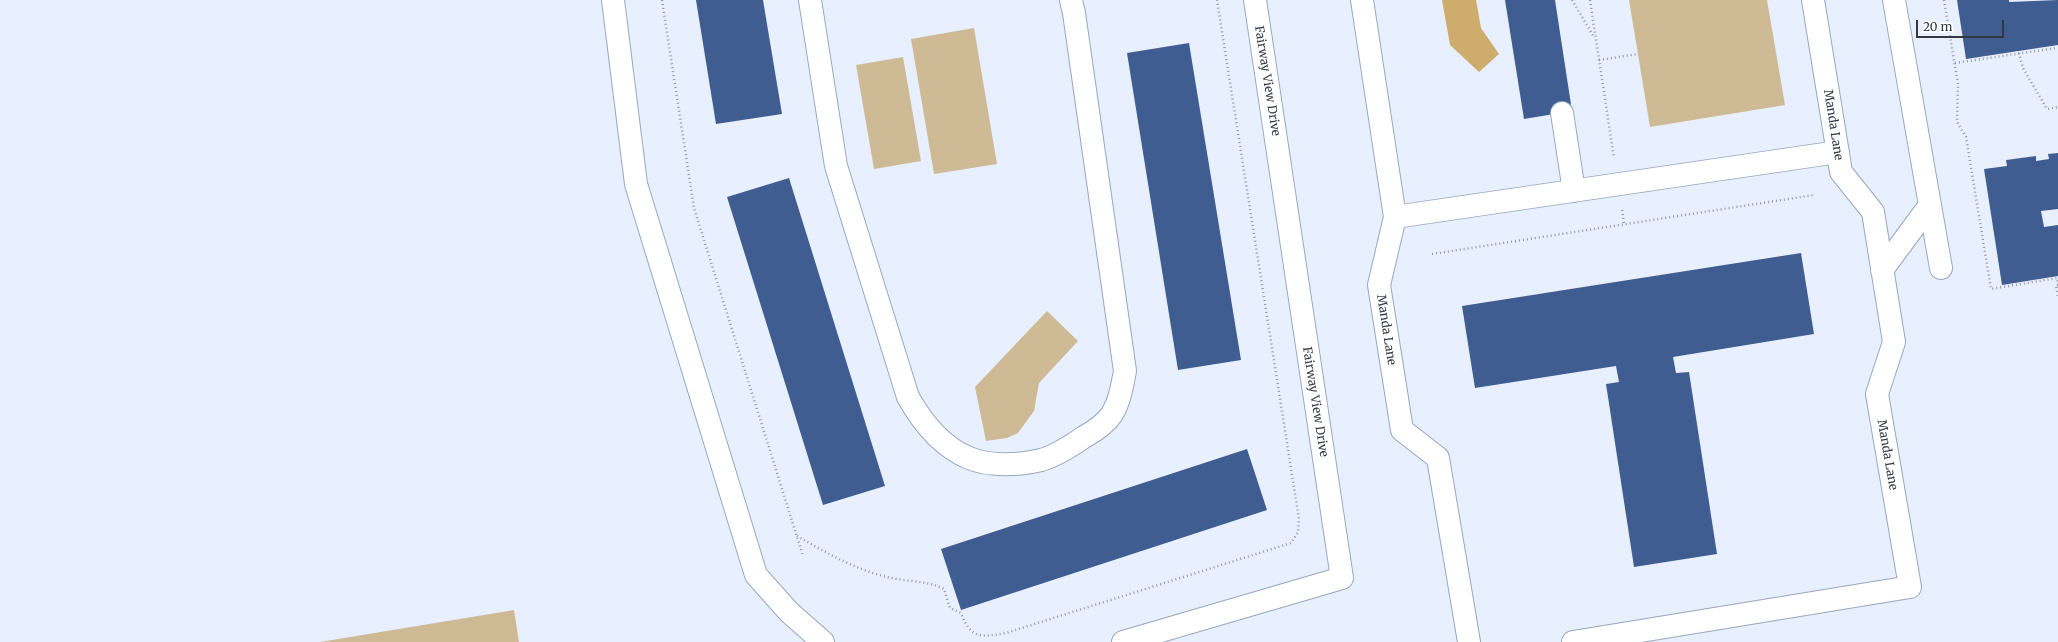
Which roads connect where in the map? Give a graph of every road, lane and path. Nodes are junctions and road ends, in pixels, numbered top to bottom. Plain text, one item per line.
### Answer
1 (613, 0) edge
2 (662, 0) edge
3 (810, 0) edge
4 (1071, 0) edge
5 (1217, 0) edge
6 (1255, 0) edge
7 (1362, 0) edge
8 (1572, 0) edge
9 (1590, 0) edge
10 (1813, 0) edge
11 (1894, 0) edge
12 (1944, 0) edge
13 (1596, 39) junction
14 (2056, 48) dead end
15 (2019, 53) junction
16 (1638, 54) dead end
17 (1599, 60) junction
18 (1955, 63) junction
19 (2058, 107) edge
20 (1562, 113) dead end
21 (1838, 152) junction
22 (1618, 184) junction
23 (1574, 191) junction
24 (1814, 195) dead end
25 (1930, 205) junction
26 (1395, 217) junction
27 (1624, 224) junction
28 (1432, 254) dead end
29 (1941, 268) dead end
30 (1882, 270) junction
31 (2058, 285) edge
32 (2058, 297) edge
33 (797, 536) junction
34 (803, 556) dead end
35 (823, 642) edge
36 (1123, 642) edge
37 (1469, 642) edge
38 (1573, 642) edge

1 - 35 street
2 - 33 path
3 - 4 street
5 - 33 path
6 - 36 street, Fairway View Drive
7 - 26 street, Manda Lane
8 - 13 path
9 - 13 path
10 - 21 street, Manda Lane
11 - 25 street
12 - 18 path
13 - 17 path
14 - 15 path
15 - 18 path
15 - 19 path
16 - 17 path
17 - 22 path
18 - 31 path
20 - 23 street
21 - 22 street
21 - 30 street, Manda Lane
22 - 23 street
22 - 27 path
23 - 26 street
24 - 27 path
25 - 29 street
25 - 30 street
26 - 37 street, Manda Lane
27 - 28 path
30 - 38 street, Manda Lane
31 - 32 path
33 - 34 path

